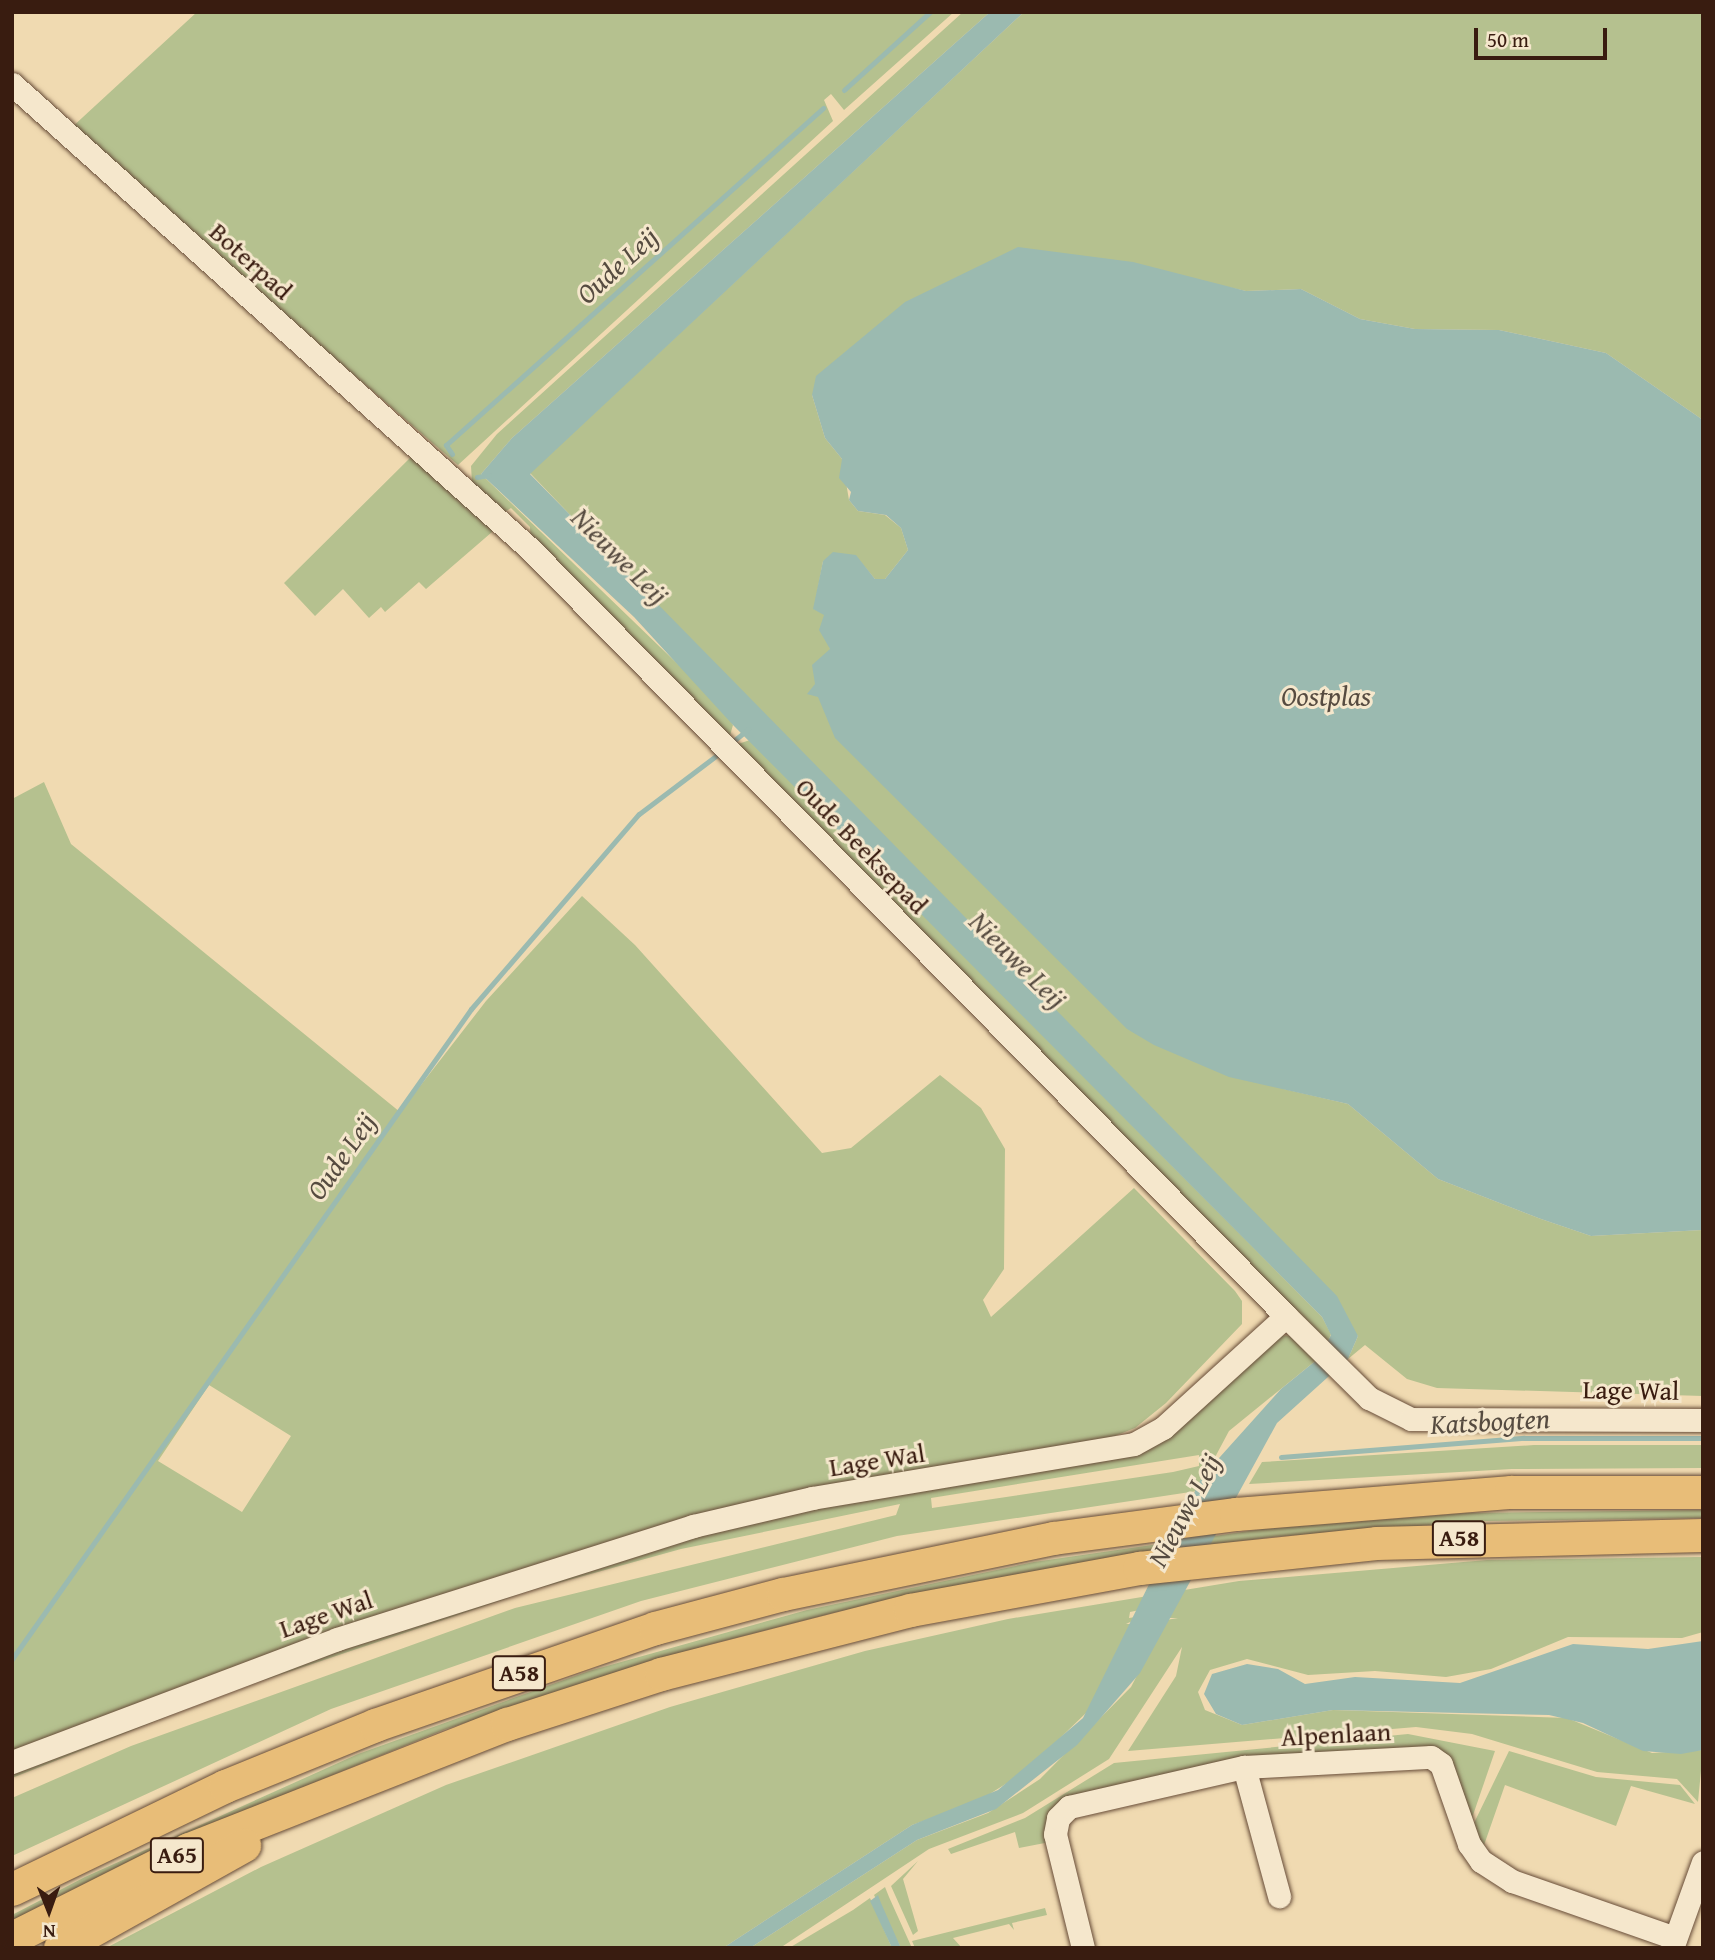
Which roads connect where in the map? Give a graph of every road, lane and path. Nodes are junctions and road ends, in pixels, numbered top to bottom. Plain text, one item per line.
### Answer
1 (12, 84) edge
2 (455, 477) joint
3 (1286, 1316) junction
4 (1703, 1420) edge
5 (1703, 1492) edge
6 (1703, 1535) edge
7 (12, 1762) edge
8 (1244, 1766) junction
9 (348, 1786) junction
10 (1703, 1862) edge
11 (12, 1889) edge
12 (1279, 1896) dead end
13 (12, 1938) edge
14 (1674, 1943) edge
15 (60, 1948) edge
16 (1083, 1948) edge

1 - 2 street, Boterpad
2 - 3 street, Oude Beeksepad
3 - 4 street, Lage Wal
3 - 7 street, Lage Wal
5 - 11 highway, A58
6 - 9 highway, A58
8 - 12 street
8 - 14 street, Alpenlaan
8 - 16 street, Alpenlaan
9 - 13 highway, A65
9 - 15 highway, A58
10 - 14 street

